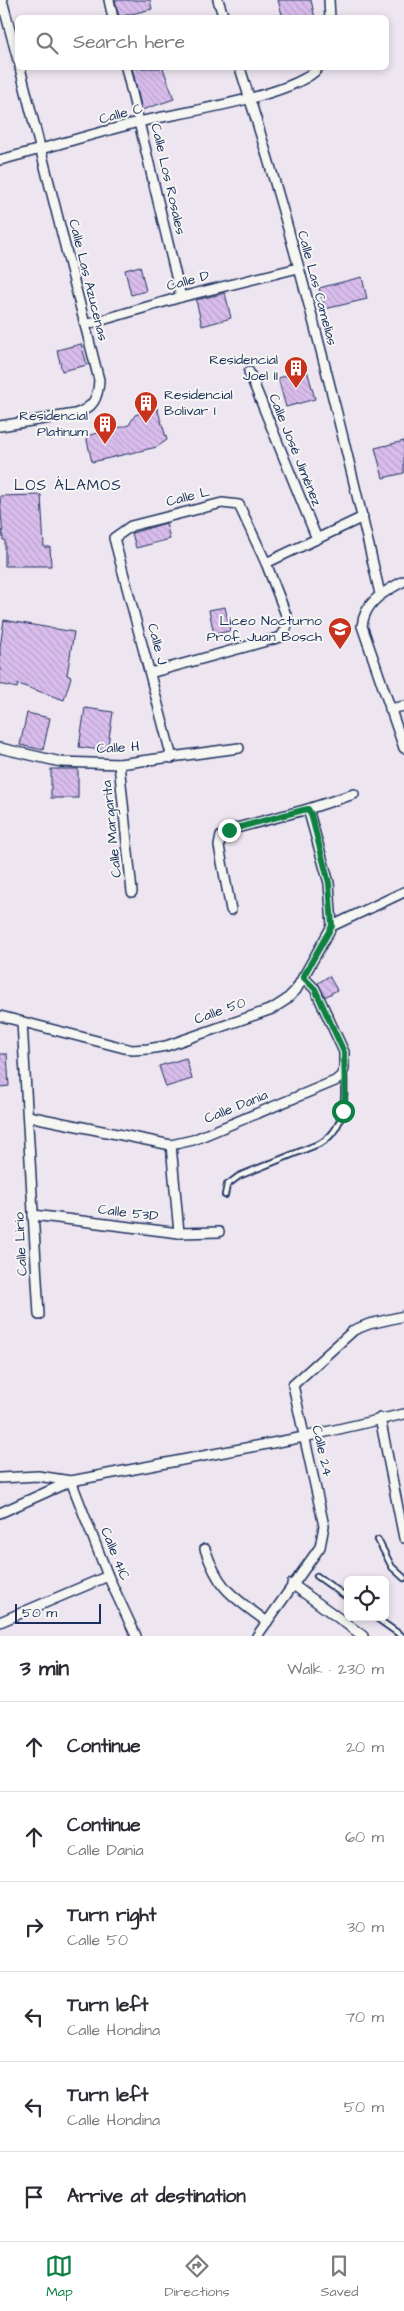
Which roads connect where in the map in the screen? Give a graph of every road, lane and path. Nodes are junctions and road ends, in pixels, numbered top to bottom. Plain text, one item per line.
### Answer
1 (2, 0) edge
2 (109, 0) edge
3 (218, 0) edge
4 (329, 0) edge
5 (112, 15) edge
6 (223, 15) edge
7 (330, 15) edge
8 (15, 49) edge
9 (21, 70) edge
10 (127, 70) edge
11 (241, 70) edge
12 (316, 70) edge
13 (249, 98) junction
14 (140, 122) junction
15 (41, 149) junction
16 (0, 160) edge
17 (298, 268) junction
18 (181, 297) junction
19 (85, 324) junction
20 (249, 372) dead end
21 (0, 426) edge
22 (362, 517) junction
23 (114, 538) joint
24 (317, 539) junction
25 (266, 563) junction
26 (404, 581) edge
27 (380, 594) junction
28 (150, 673) junction
29 (404, 706) edge
30 (390, 709) junction
31 (0, 748) edge
32 (239, 748) dead end
33 (404, 748) edge
34 (172, 758) junction
35 (119, 764) junction
36 (354, 794) dead end
37 (308, 809) junction
38 (132, 892) dead end
39 (404, 892) edge
40 (231, 910) dead end
41 (332, 926) junction
42 (303, 977) junction
43 (0, 1016) edge
44 (22, 1022) junction
45 (344, 1069) junction
46 (28, 1116) junction
47 (171, 1145) junction
48 (225, 1196) dead end
49 (33, 1215) junction
50 (219, 1232) dead end
51 (179, 1233) junction
52 (39, 1315) dead end
53 (404, 1316) edge
54 (404, 1414) edge
55 (380, 1418) junction
56 (304, 1437) junction
57 (0, 1478) edge
58 (71, 1481) junction
59 (0, 1513) edge
60 (404, 1538) edge
61 (378, 1540) dead end
62 (205, 1550) dead end
63 (108, 1576) junction
64 (317, 1576) dead end
65 (404, 1578) edge
66 (292, 1584) junction
67 (344, 1595) edge
68 (381, 1621) edge
69 (0, 1622) edge
70 (267, 1622) junction
71 (136, 1636) edge
72 (257, 1636) edge
73 (363, 1636) edge
74 (402, 1636) edge

1 - 8 street
2 - 5 street
3 - 6 street
4 - 7 street
9 - 15 street, Calle Las Azucenas
10 - 14 street, Calle Los Rosales
11 - 13 street, Calle Las Camelias
12 - 13 street, Calle C
13 - 14 street, Calle C
13 - 17 street, Calle Las Camelias
14 - 15 street, Calle C
14 - 18 street, Calle Los Rosales
15 - 16 street, Calle C
15 - 19 street, Calle Las Azucenas
17 - 18 street, Calle D
17 - 22 street, Calle Las Camelias
18 - 19 street, Calle D
19 - 21 street, Calle Las Azucenas
20 - 24 street, Calle José Jiménez
22 - 24 street
22 - 27 street, Calle Las Camelias
23 - 25 street, Calle L
23 - 28 street, Calle J
24 - 25 street
25 - 28 street
26 - 27 street
27 - 30 street
28 - 34 street, Calle J
29 - 30 street
30 - 33 street
31 - 35 street, Calle H
32 - 34 street, Calle H
34 - 35 street, Calle H
35 - 38 street, Calle Margarita
36 - 37 street
37 - 40 street
37 - 41 street
39 - 41 street
41 - 42 street, Calle 50
42 - 44 street, Calle 50
42 - 45 street
43 - 44 street, Calle 50
44 - 46 street, Calle Lirio
45 - 47 street, Calle Dania
45 - 48 lane
46 - 47 street, Calle Dania
46 - 49 street, Calle Lirio
47 - 51 street
49 - 51 street, Calle 53D
49 - 52 street, Calle Lirio
50 - 51 street, Calle 53D
53 - 56 street, Calle 24
54 - 55 street
55 - 56 street
55 - 60 street
56 - 58 street
56 - 66 street, Calle 24
57 - 58 street
58 - 59 street
58 - 63 street, Calle 41C
61 - 65 lane
62 - 70 street
63 - 69 street
63 - 71 street, Calle 41C
64 - 67 lane
66 - 70 street, Calle 24
66 - 73 street
68 - 74 lane
70 - 72 street, Calle 24

